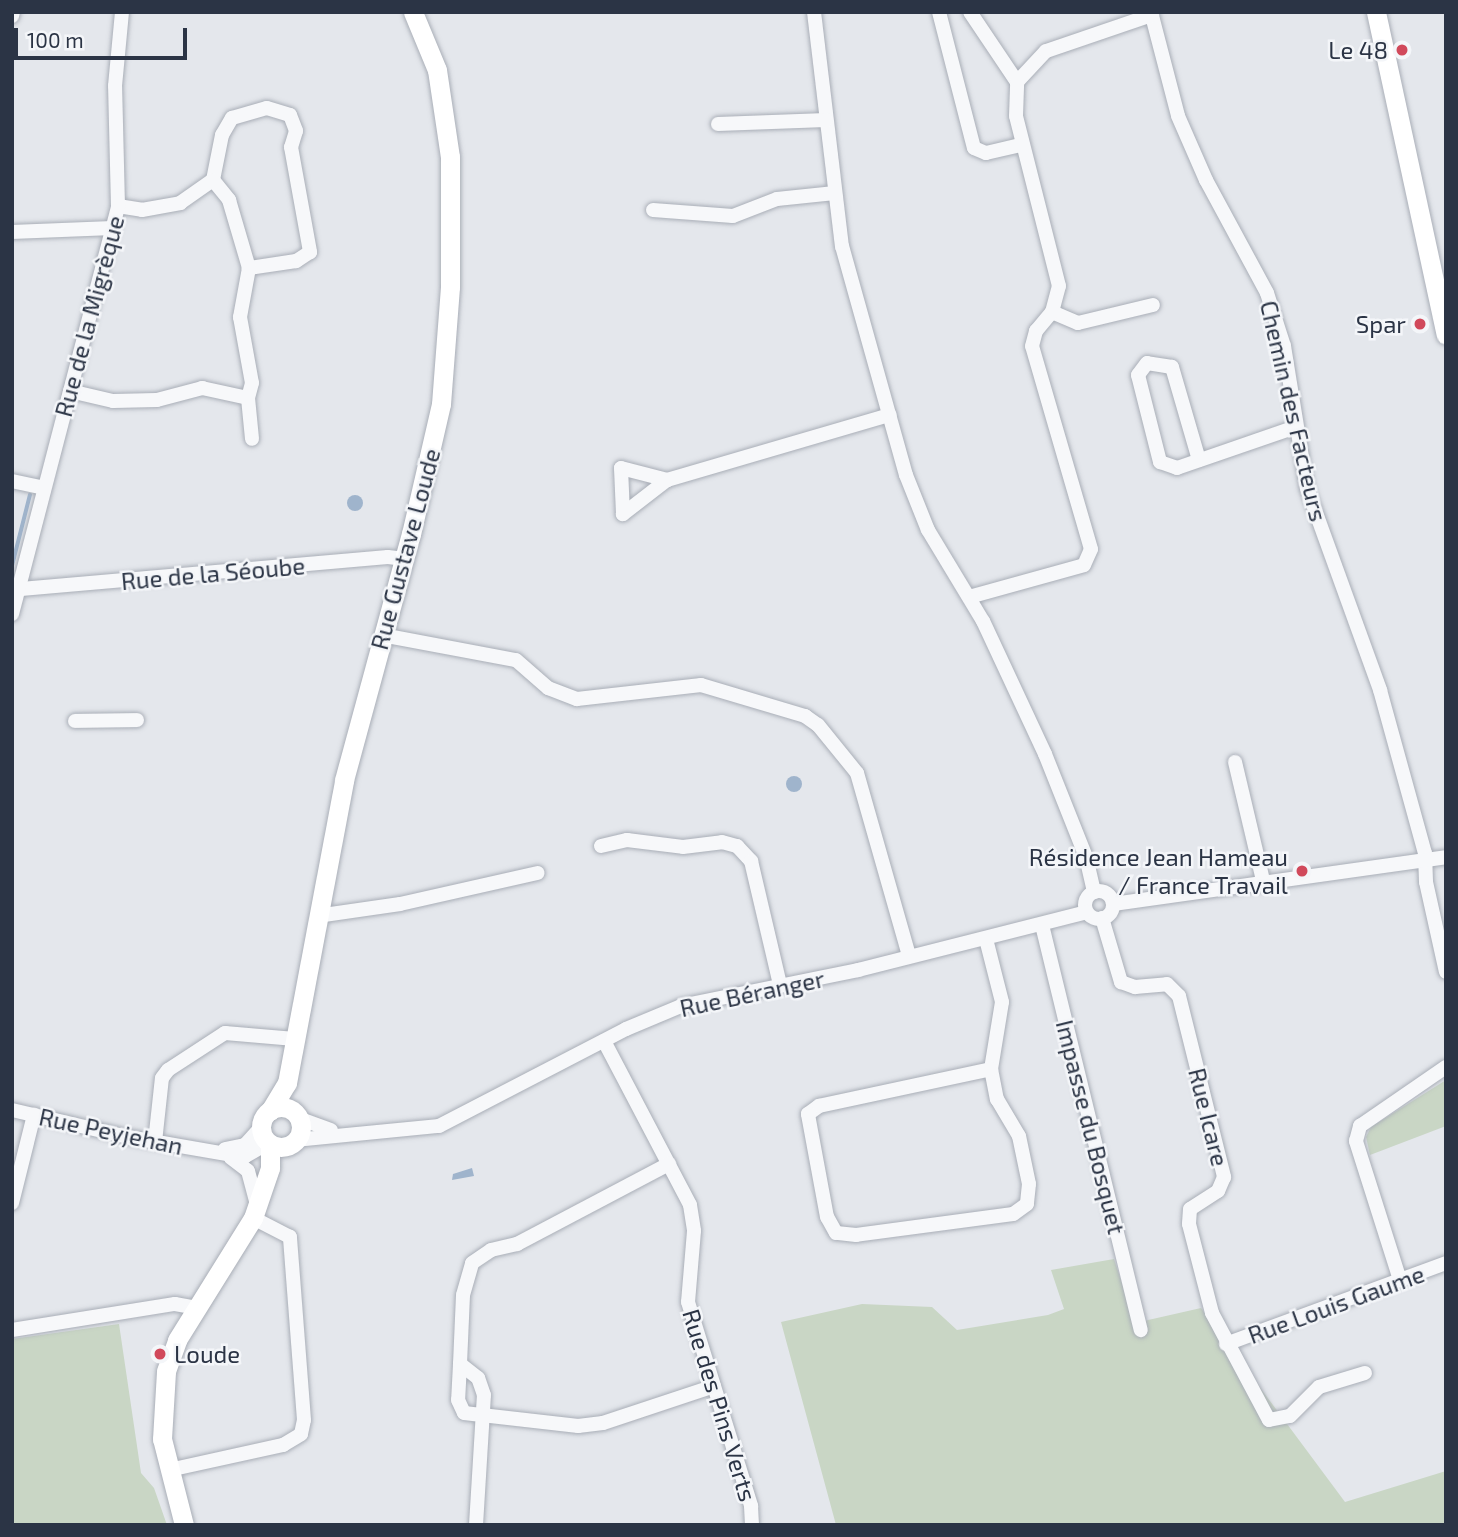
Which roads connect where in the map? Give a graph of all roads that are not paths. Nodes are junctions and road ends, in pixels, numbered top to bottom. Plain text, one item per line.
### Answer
1 (122, 12) edge
2 (413, 12) edge
3 (814, 12) edge
4 (939, 12) edge
5 (970, 12) edge
6 (1376, 12) edge
7 (1151, 14) edge
8 (1017, 82) junction
9 (826, 120) junction
10 (718, 124) dead end
11 (1022, 145) junction
12 (213, 180) junction
13 (835, 193) junction
14 (118, 206) junction
15 (653, 210) dead end
16 (112, 228) junction
17 (12, 232) edge
18 (249, 268) junction
19 (1153, 305) dead end
20 (1052, 312) junction
21 (1446, 335) edge
22 (69, 391) junction
23 (248, 398) junction
24 (890, 415) junction
25 (1296, 427) junction
26 (252, 439) dead end
27 (1199, 460) junction
28 (667, 480) dead end
29 (12, 481) edge
30 (44, 488) junction
31 (405, 559) junction
32 (21, 589) junction
33 (969, 597) junction
34 (12, 614) edge
35 (382, 635) junction
36 (136, 720) dead end
37 (75, 721) dead end
38 (1235, 762) dead end
39 (601, 846) dead end
40 (1446, 857) edge
41 (1424, 860) junction
42 (538, 873) dead end
43 (1264, 885) junction
44 (1094, 892) junction
45 (1112, 904) junction
46 (1087, 912) junction
47 (317, 916) junction
48 (1102, 918) junction
49 (1042, 925) junction
50 (986, 939) junction
51 (909, 957) junction
52 (1446, 972) edge
53 (780, 985) junction
54 (295, 1039) junction
55 (604, 1041) junction
56 (1446, 1067) edge
57 (991, 1069) junction
58 (287, 1083) junction
59 (12, 1110) edge
60 (34, 1115) junction
61 (296, 1115) junction
62 (267, 1131) junction
63 (353, 1134) junction
64 (295, 1141) junction
65 (155, 1142) junction
66 (210, 1150) junction
67 (669, 1164) junction
68 (270, 1168) junction
69 (12, 1203) edge
70 (255, 1211) junction
71 (1446, 1263) edge
72 (1400, 1280) junction
73 (197, 1308) junction
74 (12, 1330) edge
75 (1141, 1330) dead end
76 (1226, 1345) junction
77 (460, 1364) junction
78 (1365, 1373) dead end
79 (714, 1386) junction
80 (483, 1416) junction
81 (169, 1470) junction
82 (184, 1525) edge
83 (476, 1525) edge
84 (752, 1525) edge

1 - 14 street, Rue de la Migrèque
2 - 31 street, Rue Gustave Loude
3 - 9 street
4 - 11 street
5 - 8 street
6 - 21 street
7 - 8 street
7 - 25 street, Chemin des Facteurs
8 - 11 street
9 - 10 street
9 - 13 street
11 - 20 street
12 - 14 street
12 - 18 street
12 - 18 street
13 - 15 street
13 - 24 street
14 - 16 street, Rue de la Migrèque
16 - 17 street
16 - 22 street, Rue de la Migrèque
18 - 23 street
19 - 20 street
20 - 33 street
22 - 23 street
22 - 30 street, Rue de la Migrèque
23 - 26 street
24 - 28 street
24 - 33 street
25 - 27 street
25 - 41 street, Chemin des Facteurs
27 - 27 street
29 - 30 street
30 - 32 street, Rue de la Migrèque
31 - 32 street, Rue de la Séoube
31 - 35 street, Rue Gustave Loude
32 - 34 street, Rue de la Migrèque
33 - 44 street
35 - 47 street, Rue Gustave Loude
35 - 51 street
36 - 37 street
38 - 43 street
39 - 53 street
40 - 41 street
41 - 43 street
41 - 52 street, Chemin des Facteurs
42 - 47 street
43 - 45 street
44 - 45 street
44 - 46 street
45 - 48 street
46 - 48 street
46 - 49 street, Rue Béranger
47 - 54 street, Rue Gustave Loude
48 - 76 street, Rue Icare
49 - 50 street, Rue Béranger
49 - 75 street, Impasse du Bosquet
50 - 51 street, Rue Béranger
50 - 57 street
51 - 53 street, Rue Béranger
53 - 55 street, Rue Béranger
54 - 58 street, Rue Gustave Loude
54 - 65 street
55 - 63 street, Rue Béranger
55 - 67 street, Rue des Pins Verts
56 - 72 street
57 - 57 street
58 - 61 street, Rue Gustave Loude
58 - 62 street, Rue Gustave Loude
59 - 60 street, Rue Peyjehan
60 - 65 street, Rue Peyjehan
60 - 69 street
61 - 62 street
61 - 63 street, Rue Béranger
61 - 64 street
62 - 64 street
62 - 66 street, Rue Peyjehan
62 - 68 street
63 - 64 street, Rue Béranger
64 - 68 street
65 - 66 street, Rue Peyjehan
66 - 70 street, Rue Peyjehan
67 - 77 street
67 - 79 street, Rue des Pins Verts
68 - 70 street
70 - 73 street
70 - 81 street
71 - 72 street, Rue Louis Gaume
72 - 76 street, Rue Louis Gaume
73 - 74 street
73 - 81 street
76 - 78 street, Rue Icare
77 - 80 street
77 - 80 street
79 - 80 street
79 - 84 street, Rue des Pins Verts
80 - 83 street
81 - 82 street

